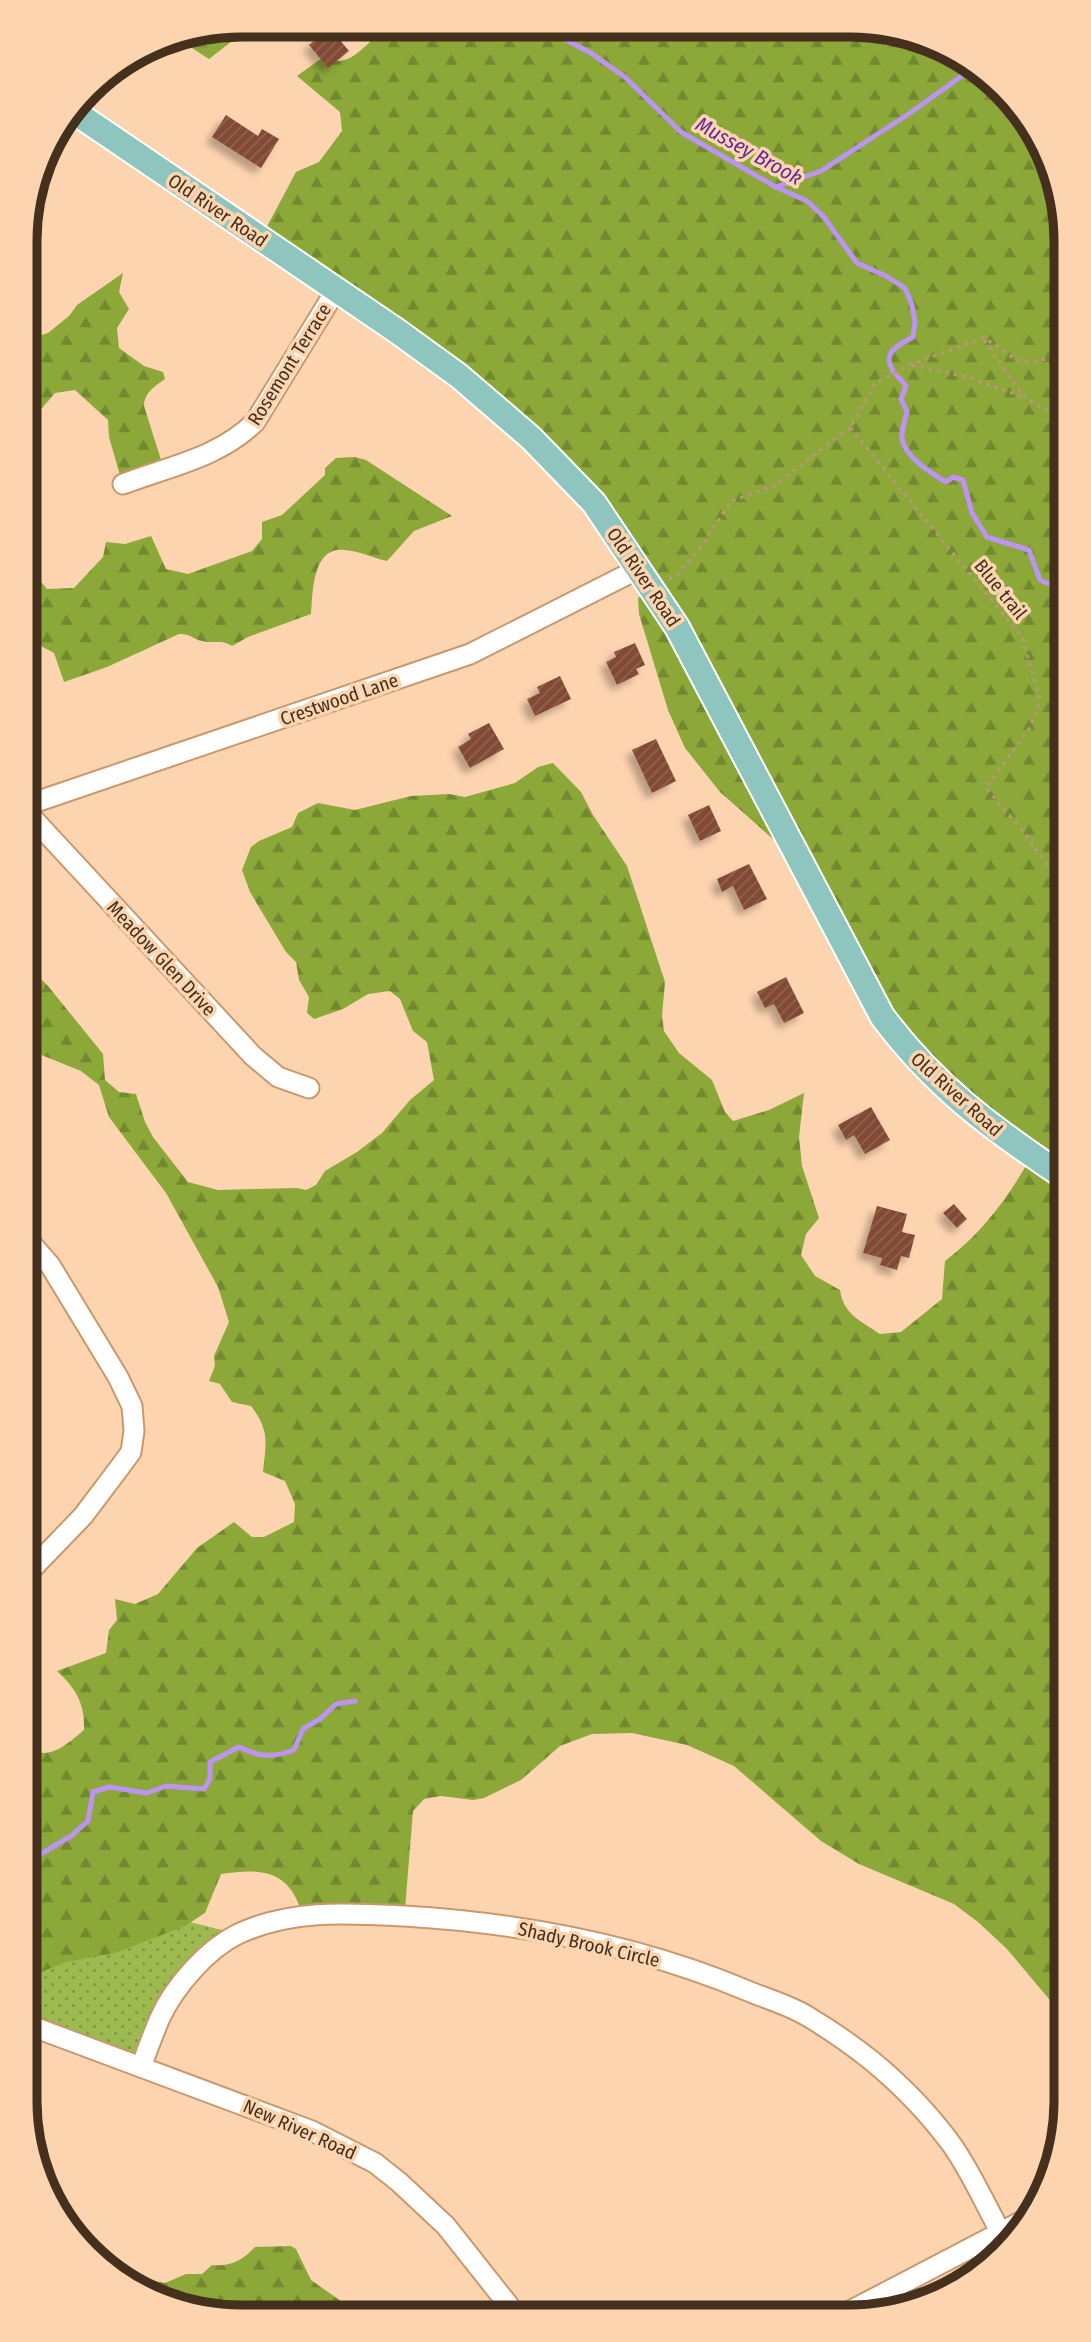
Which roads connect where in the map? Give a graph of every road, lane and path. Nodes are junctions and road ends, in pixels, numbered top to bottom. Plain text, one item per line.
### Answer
1 (80, 116) edge
2 (336, 289) junction
3 (983, 338) junction
4 (1054, 357) edge
5 (907, 365) junction
6 (1024, 397) junction
7 (1054, 417) edge
8 (850, 428) junction
9 (123, 484) dead end
10 (646, 578) junction
11 (37, 802) edge
12 (37, 823) edge
13 (1054, 877) edge
14 (309, 1088) dead end
15 (1054, 1170) edge
16 (37, 1250) edge
17 (37, 1564) edge
18 (37, 2028) edge
19 (141, 2067) junction
20 (1010, 2228) edge
21 (1001, 2233) junction
22 (508, 2305) edge
23 (863, 2305) edge

1 - 2 main road, Old River Road
2 - 9 street, Rosemont Terrace
2 - 10 main road, Old River Road
3 - 4 path
3 - 5 path
3 - 6 path
5 - 6 path
5 - 8 path
6 - 7 path
8 - 10 path
8 - 13 path, Blue trail
10 - 11 street, Crestwood Lane
10 - 15 main road, Old River Road
12 - 14 street, Meadow Glen Drive
16 - 17 street
18 - 19 street, New River Road
19 - 21 street, Shady Brook Circle
19 - 22 street, New River Road
20 - 21 street
21 - 23 street

